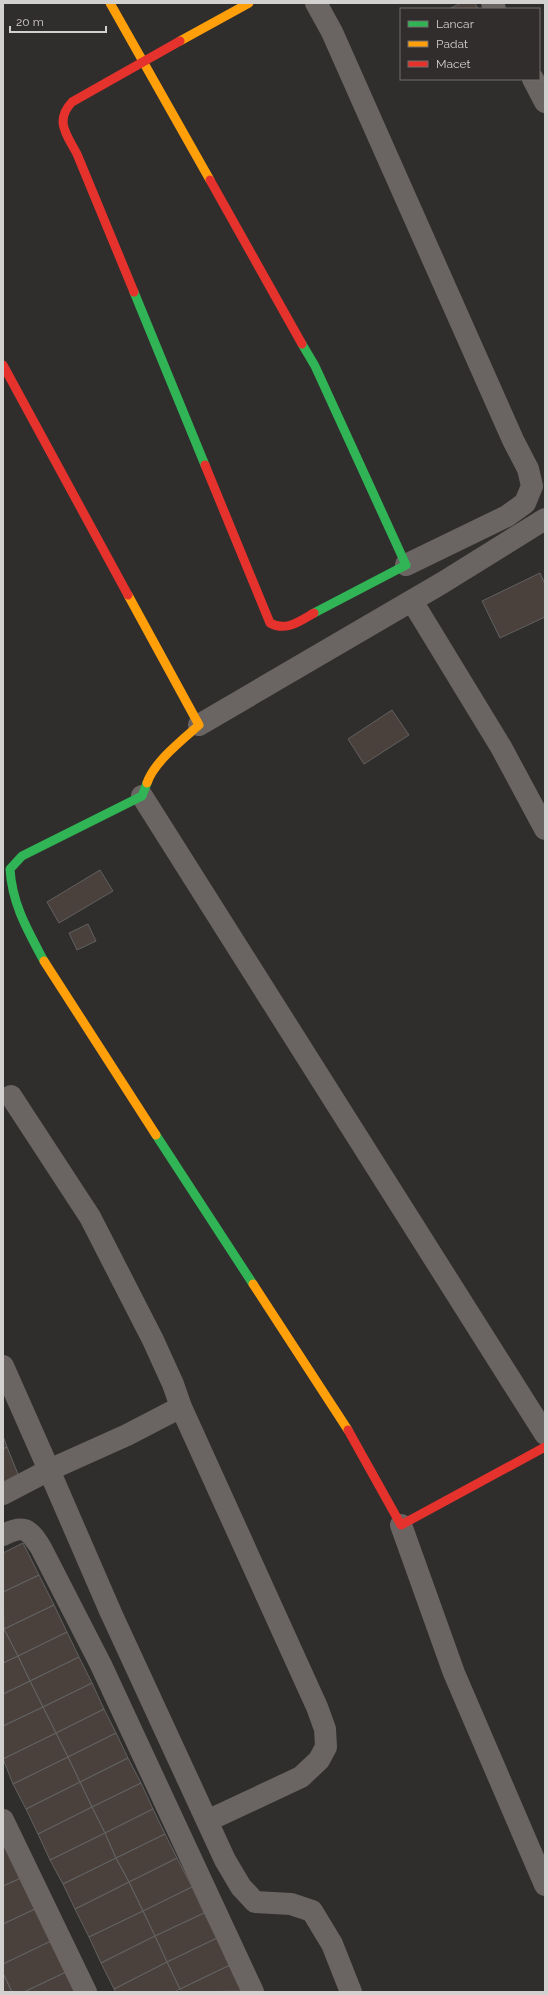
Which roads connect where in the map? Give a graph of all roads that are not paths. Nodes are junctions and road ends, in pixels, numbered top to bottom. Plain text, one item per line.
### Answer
1 (110, 3) edge
2 (249, 3) edge
3 (316, 3) edge
4 (143, 62) junction
5 (534, 80) edge
6 (545, 102) edge
7 (3, 365) edge
8 (545, 519) edge
9 (406, 565) junction
10 (412, 601) junction
11 (199, 725) junction
12 (142, 796) junction
13 (545, 829) edge
14 (11, 1096) dead end
15 (3, 1366) edge
16 (181, 1407) junction
17 (545, 1434) edge
18 (545, 1447) edge
19 (49, 1470) junction
20 (3, 1494) edge
21 (401, 1525) junction
22 (3, 1535) edge
23 (3, 1820) edge
24 (207, 1821) junction
25 (545, 1885) edge
26 (86, 1992) edge
27 (253, 1992) edge
28 (351, 1992) edge

1 - 4 street
2 - 4 street
3 - 9 street
4 - 9 street
4 - 9 street
5 - 6 street
7 - 11 street
8 - 10 street
10 - 11 street
10 - 13 street
11 - 12 street
12 - 17 street
12 - 21 street
14 - 16 street
15 - 19 street
16 - 19 street
16 - 24 street
18 - 21 street
19 - 20 street
19 - 24 street
21 - 25 street
22 - 27 street
23 - 26 street
24 - 28 street

